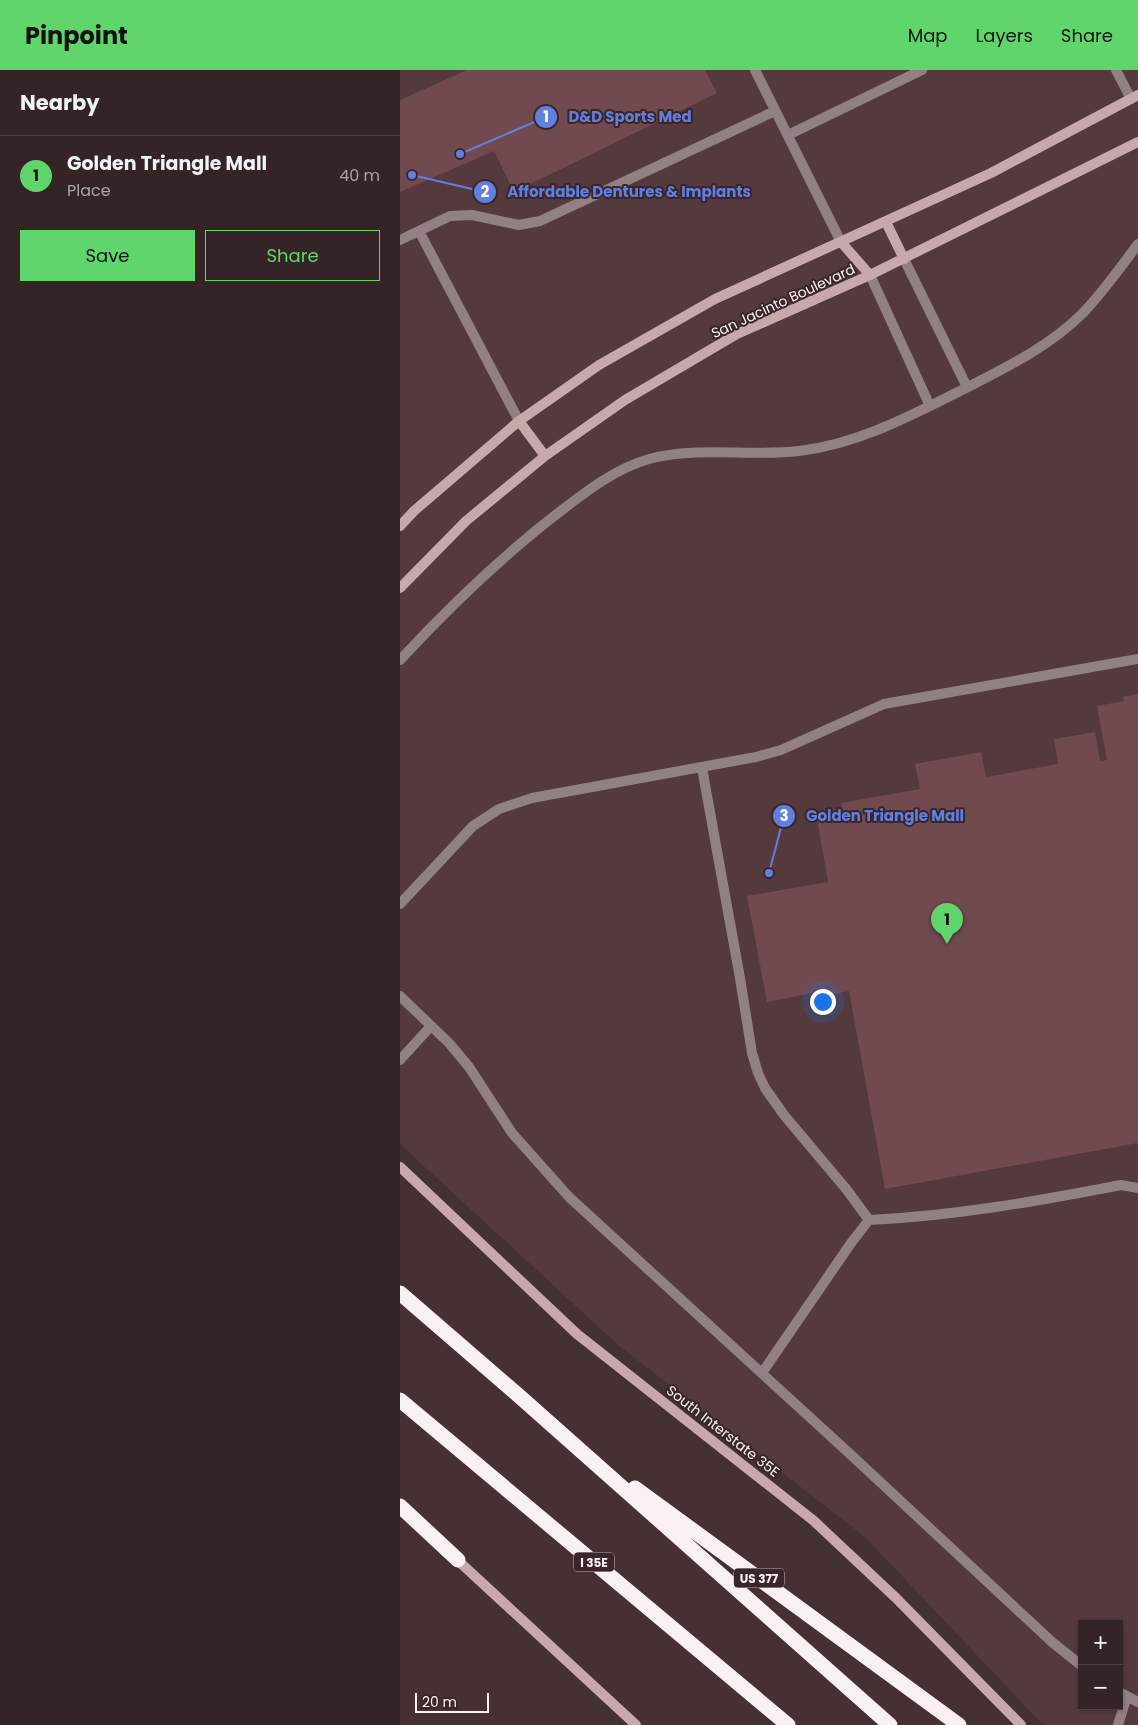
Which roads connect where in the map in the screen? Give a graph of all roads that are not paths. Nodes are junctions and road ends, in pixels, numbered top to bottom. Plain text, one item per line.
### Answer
1 (755, 70) edge
2 (922, 70) edge
3 (1116, 70) edge
4 (1134, 97) edge
5 (775, 111) junction
6 (788, 135) junction
7 (1138, 142) edge
8 (886, 222) junction
9 (419, 231) junction
10 (400, 240) edge
11 (841, 242) junction
12 (1138, 244) edge
13 (904, 258) junction
14 (870, 275) junction
15 (967, 387) junction
16 (930, 406) junction
17 (519, 421) junction
18 (544, 456) junction
19 (400, 526) edge
20 (400, 588) edge
21 (1138, 659) edge
22 (400, 660) edge
23 (702, 768) junction
24 (400, 904) edge
25 (400, 996) edge
26 (431, 1026) junction
27 (400, 1060) edge
28 (400, 1167) edge
29 (1138, 1188) edge
30 (869, 1220) junction
31 (400, 1294) edge
32 (762, 1373) junction
33 (400, 1400) edge
34 (560, 1432) junction
35 (400, 1506) edge
36 (400, 1517) edge
37 (458, 1560) junction
38 (1081, 1665) edge
39 (1123, 1694) edge
40 (1138, 1702) edge
41 (1120, 1710) edge
42 (636, 1725) edge
43 (788, 1725) edge
44 (890, 1725) edge
45 (959, 1725) edge
46 (1021, 1725) edge
47 (1118, 1725) edge

1 - 5 street
2 - 6 street
3 - 4 street
4 - 8 street, San Jacinto Boulevard
5 - 6 street
5 - 9 street
6 - 11 street
7 - 13 street, San Jacinto Boulevard
8 - 11 street, San Jacinto Boulevard
8 - 13 street
9 - 10 street
9 - 17 street
11 - 14 street
11 - 17 street, San Jacinto Boulevard
12 - 15 street
13 - 14 street, San Jacinto Boulevard
13 - 15 street
14 - 16 street
14 - 18 street, San Jacinto Boulevard
15 - 16 street
16 - 22 street
17 - 18 street
17 - 19 street, San Jacinto Boulevard
18 - 20 street, San Jacinto Boulevard
21 - 23 street
23 - 24 street
23 - 30 street
25 - 26 street
26 - 27 street
26 - 32 street
28 - 46 street, South Interstate 35E
29 - 30 street
30 - 32 street
31 - 34 highway
32 - 38 street
33 - 43 highway, I 35E
34 - 44 highway
34 - 45 highway, US 377
35 - 37 highway
36 - 37 street
37 - 42 street
39 - 40 street
41 - 47 street

